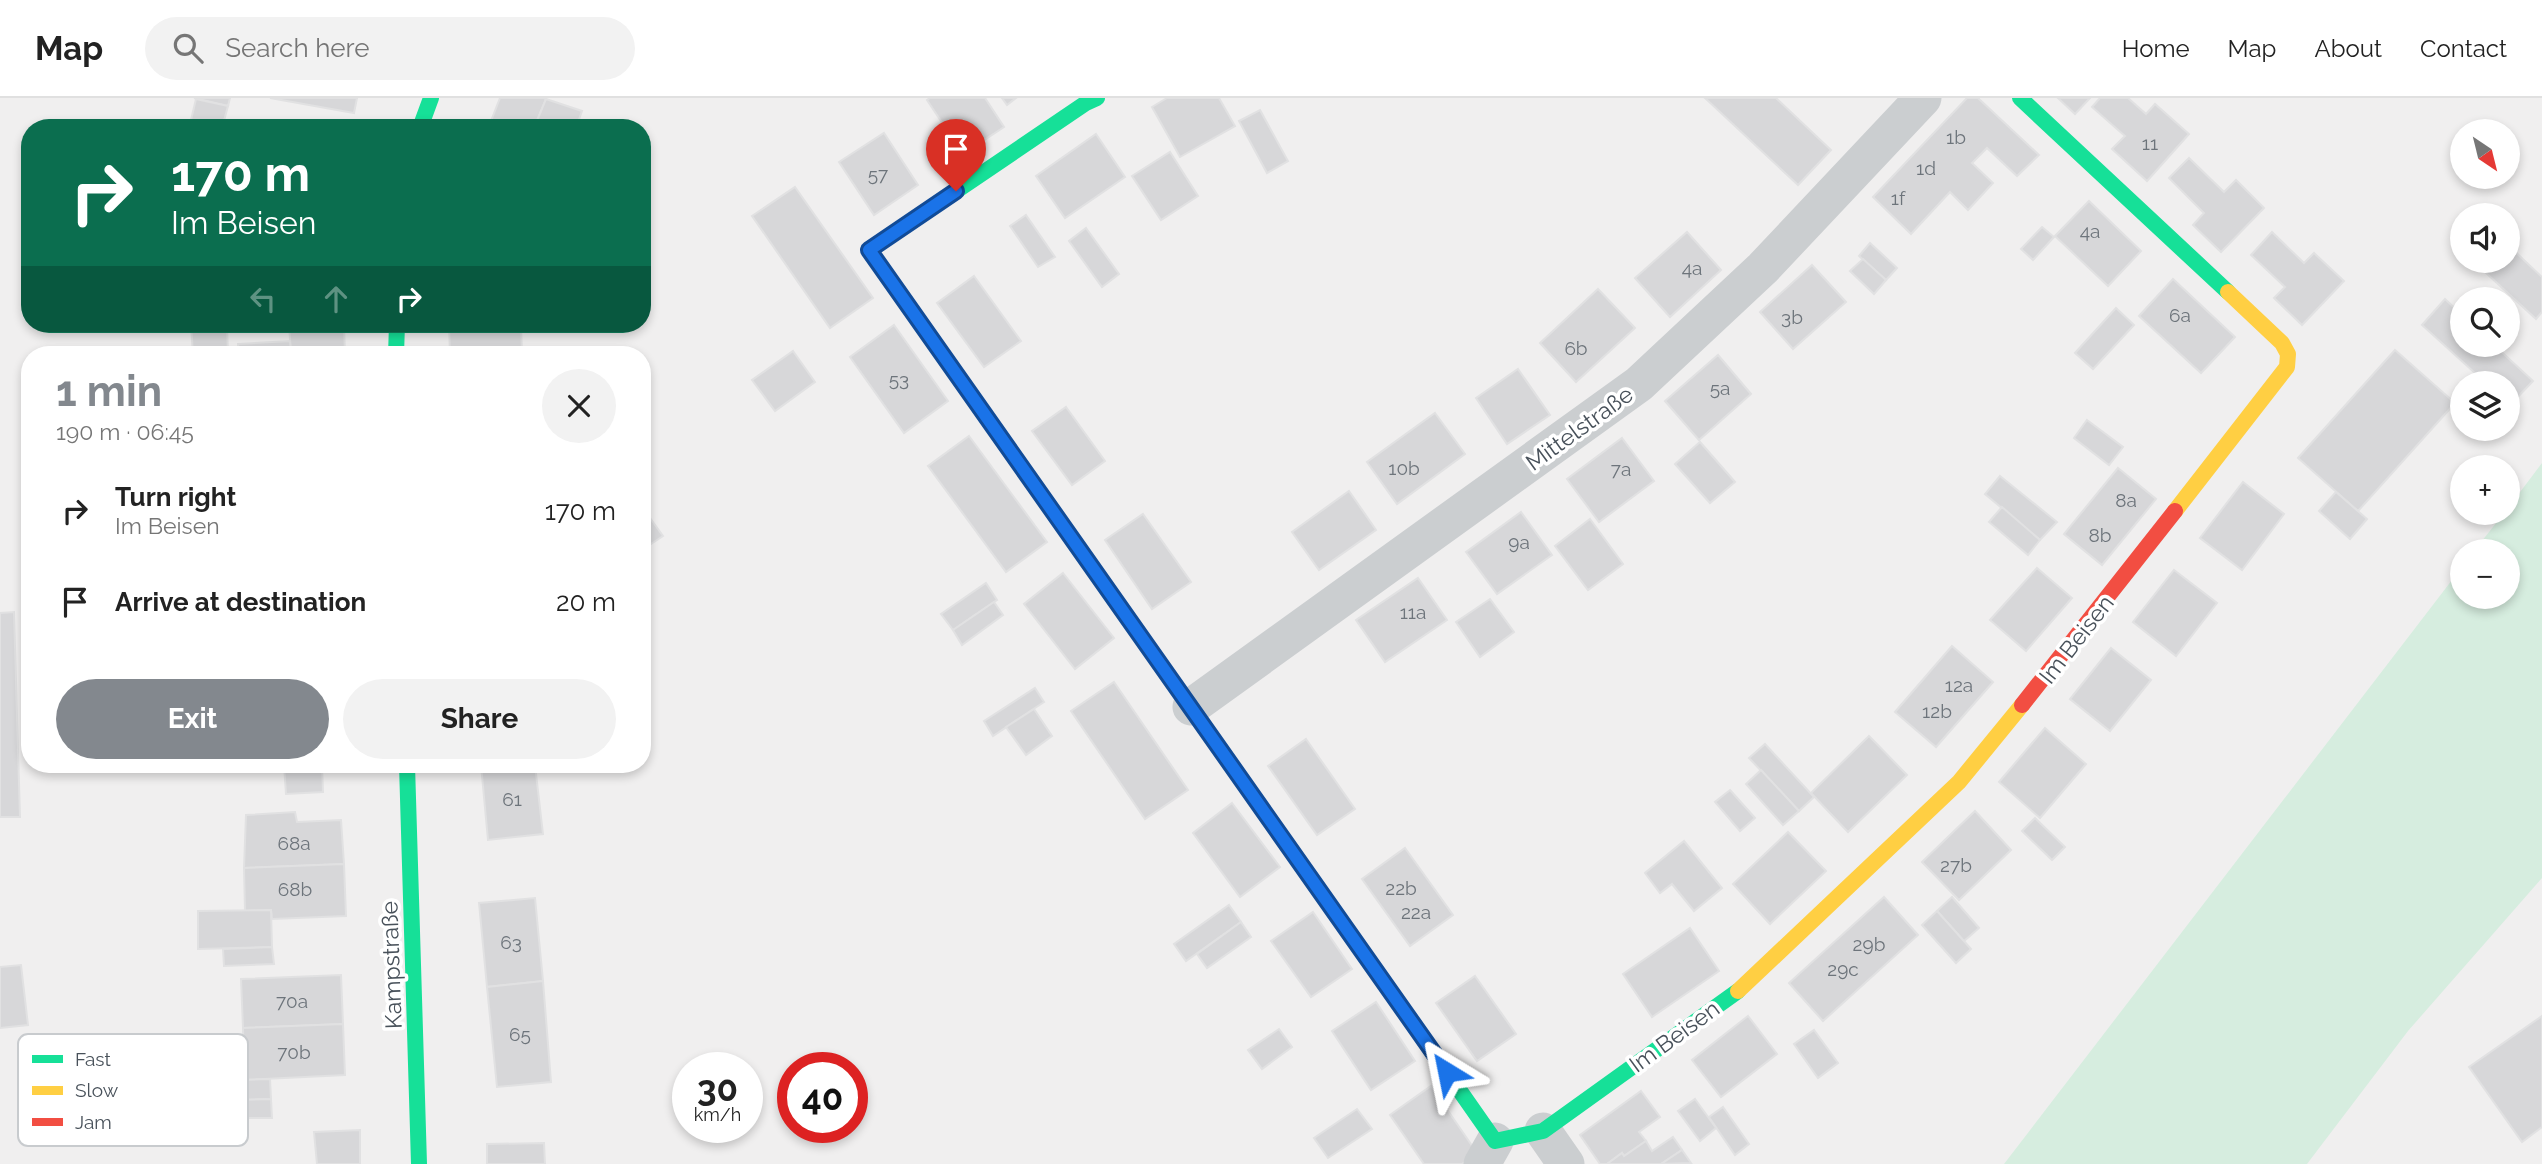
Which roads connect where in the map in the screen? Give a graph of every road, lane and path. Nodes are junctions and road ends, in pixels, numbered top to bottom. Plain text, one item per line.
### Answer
1 (431, 98) edge
2 (1097, 98) edge
3 (1923, 98) edge
4 (2020, 98) edge
5 (423, 119) edge
6 (1191, 707) junction
7 (407, 773) edge
8 (1542, 1131) junction
9 (1488, 1152) edge
10 (419, 1164) edge
11 (1566, 1164) edge

1 - 5 street
2 - 6 street, Im Beisen
3 - 6 street, Mittelstraße
4 - 8 street, Im Beisen
6 - 9 street, Im Beisen
7 - 10 street, Kampstraße
8 - 9 street, Im Beisen
8 - 11 street

